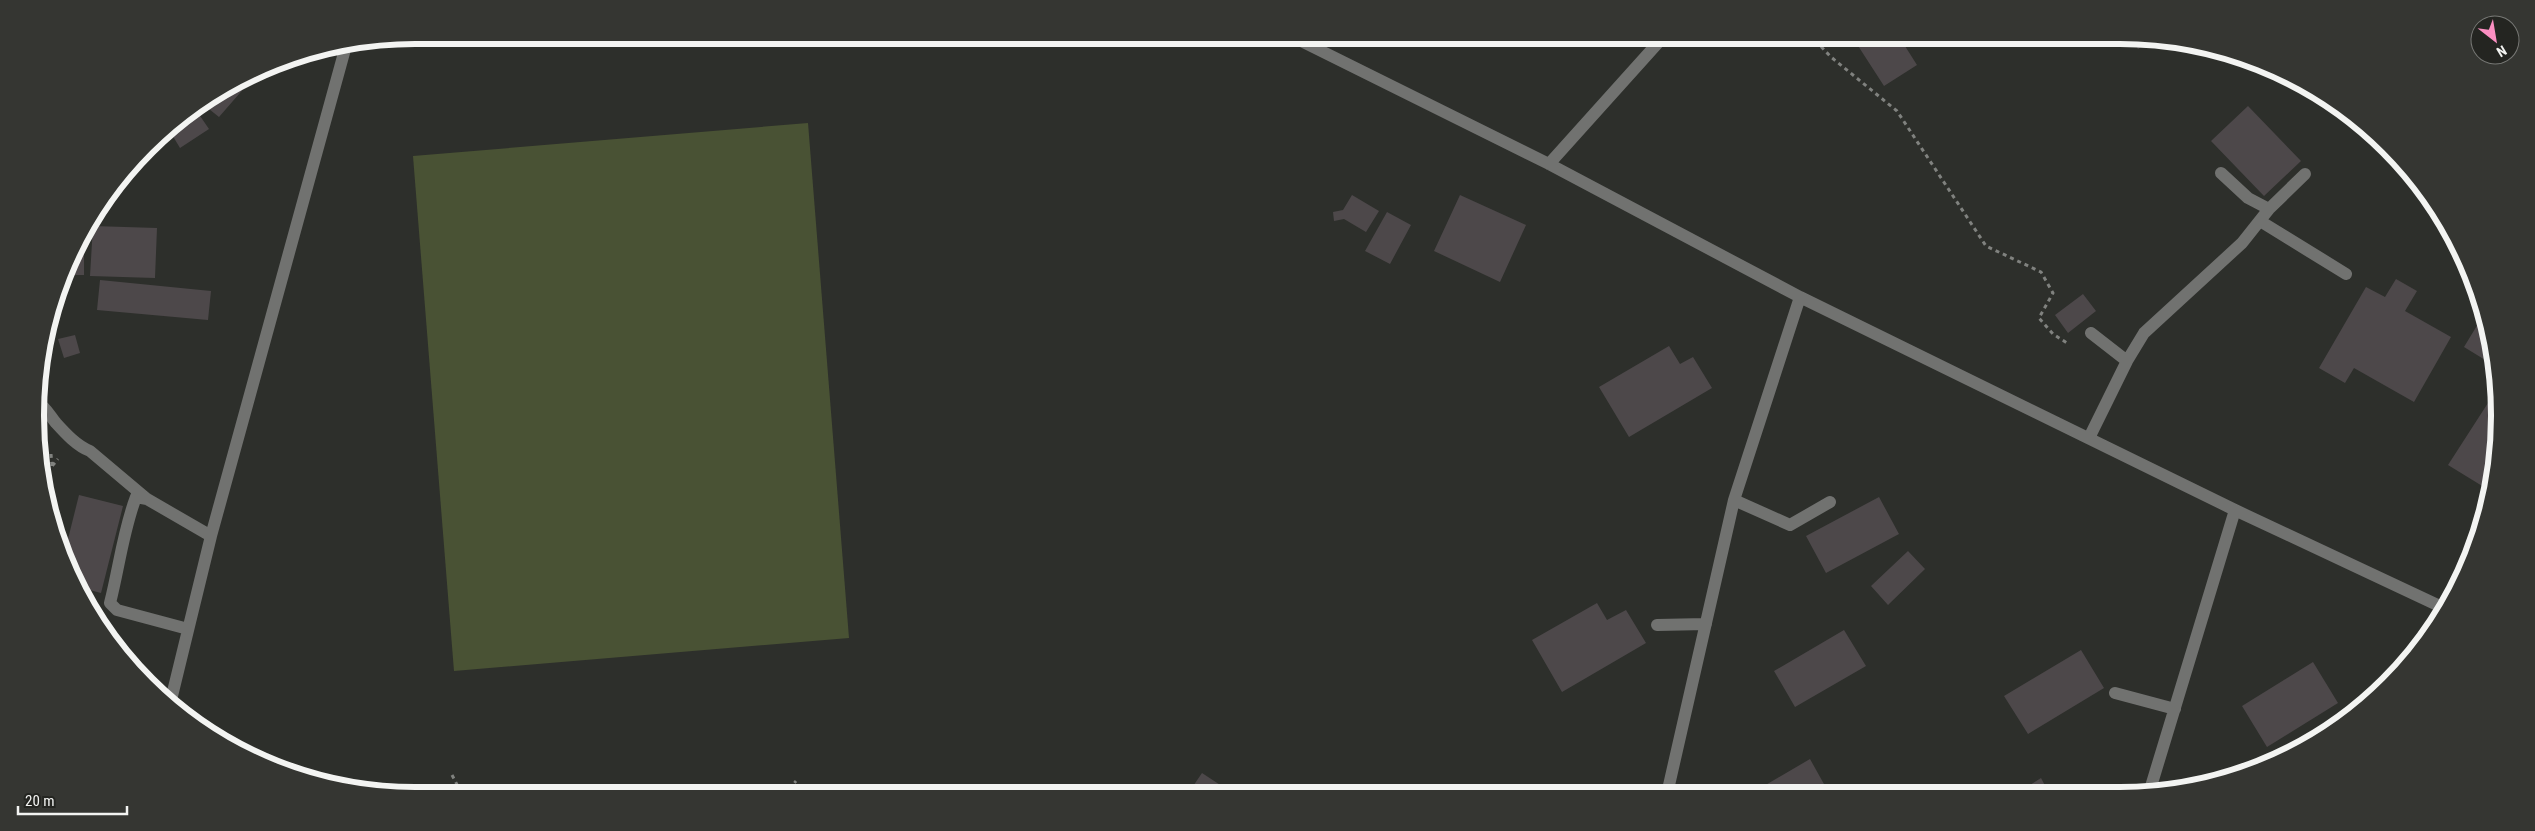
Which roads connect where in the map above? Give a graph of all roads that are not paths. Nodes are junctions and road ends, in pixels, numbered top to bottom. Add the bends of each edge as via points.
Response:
1 (1307, 44) edge
2 (1657, 44) edge
3 (344, 51) edge
4 (1549, 164) junction
5 (2221, 173) dead end
6 (2304, 174) dead end
7 (2268, 209) junction
8 (2260, 221) junction
9 (2346, 274) dead end
10 (1800, 297) junction
11 (2091, 333) road end
12 (2127, 361) junction
13 (44, 408) edge
14 (2089, 438) junction
15 (147, 499) junction
16 (1734, 500) junction
17 (1830, 502) dead end
18 (2235, 510) junction
19 (211, 536) junction
20 (2438, 605) edge
21 (1706, 624) junction
22 (1656, 625) dead end
23 (188, 629) junction
24 (2115, 693) dead end
25 (172, 696) edge
26 (2175, 708) junction
27 (2151, 785) edge
28 (1669, 787) edge

1 - 4 street
2 - 4 street
3 - 19 street
4 - 10 street
5 - 7 street via 2248,198
6 - 7 street
7 - 8 street
8 - 9 street
8 - 12 street via 2242,243 2144,333
10 - 14 street
10 - 16 street
11 - 12 street
12 - 14 street
13 - 15 street via 81,447
14 - 18 street
15 - 19 street
15 - 23 street via 136,496 129,514 110,603 117,610
16 - 17 street via 1790,526
16 - 21 street
18 - 20 street
18 - 26 street
19 - 23 street
21 - 22 street
21 - 28 street
23 - 25 street
24 - 26 street
26 - 27 street

